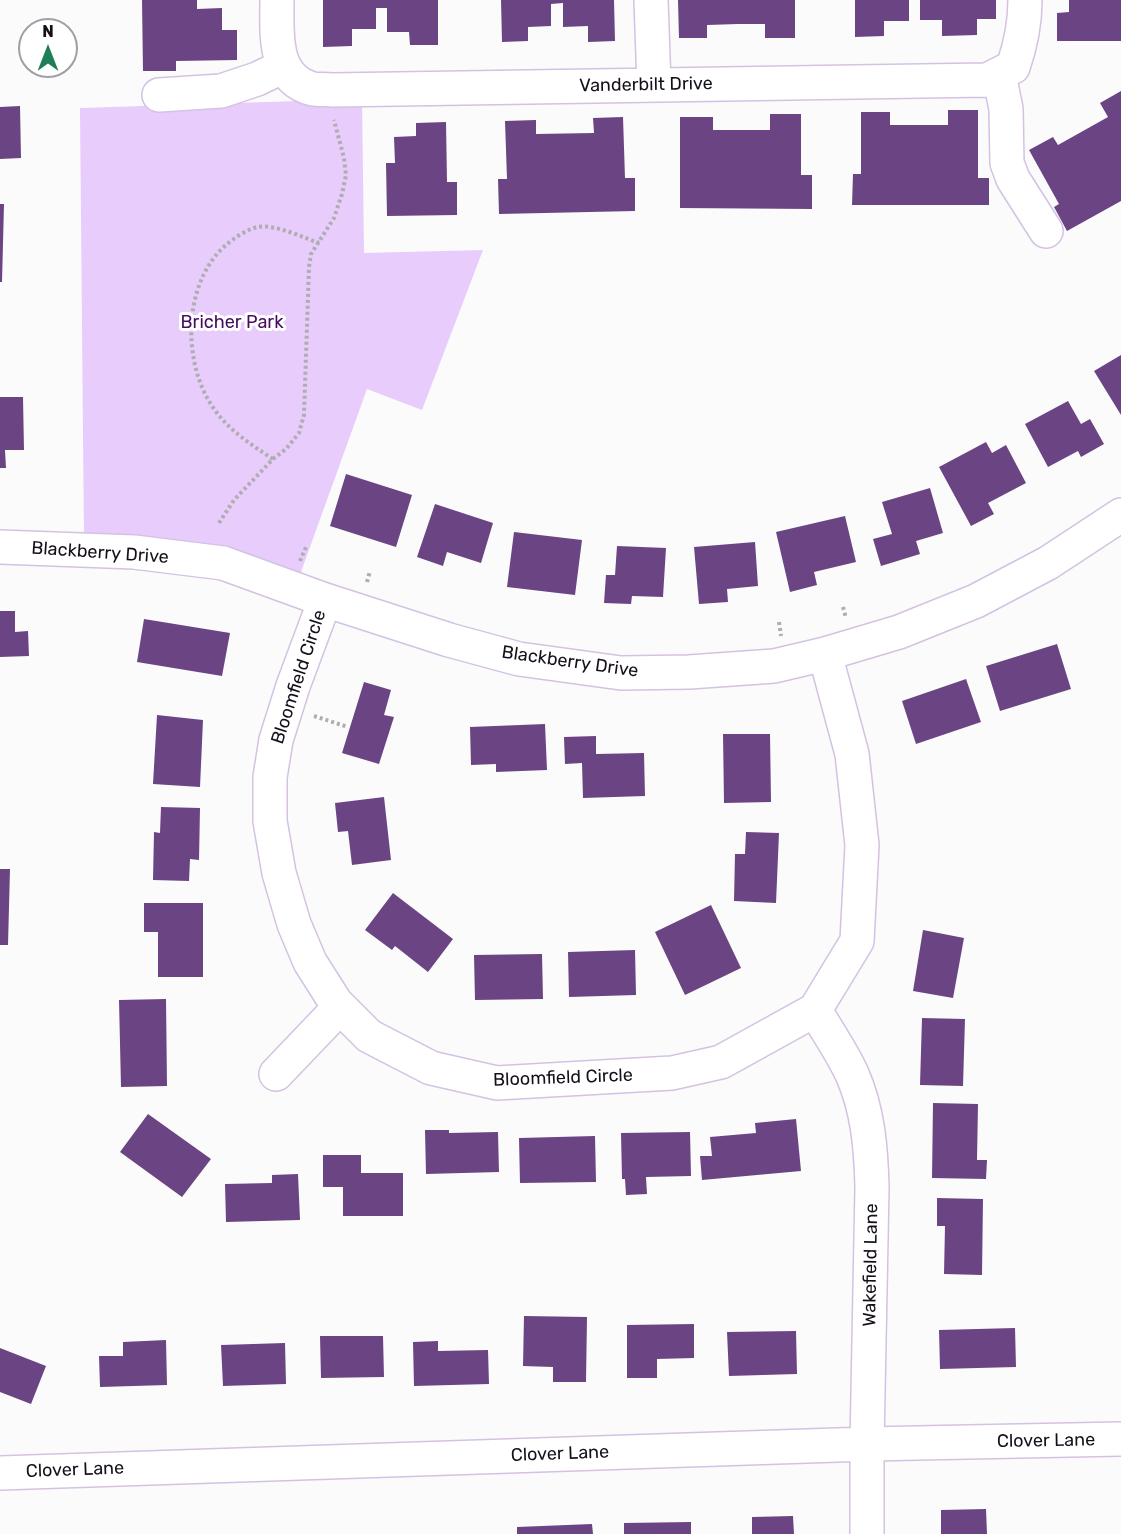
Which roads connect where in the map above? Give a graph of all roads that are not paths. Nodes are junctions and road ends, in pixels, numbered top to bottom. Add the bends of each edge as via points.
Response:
1 (277, 0) edge
2 (651, 0) edge
3 (1025, 0) edge
4 (284, 66) junction
5 (999, 74) junction
6 (654, 85) junction
7 (159, 95) dead end
8 (1046, 231) dead end
9 (1121, 515) edge
10 (0, 547) edge
11 (325, 600) junction
12 (825, 654) junction
13 (340, 1007) junction
14 (815, 1010) junction
15 (276, 1074) dead end
16 (1121, 1439) edge
17 (867, 1444) junction
18 (0, 1473) edge
19 (867, 1534) edge

1 - 4 street via 277,45
2 - 6 street
3 - 5 street via 1021,45 1013,67
4 - 6 street, Vanderbilt Drive via 297,82 314,89 332,90
4 - 7 street via 221,91
5 - 6 street, Vanderbilt Drive via 987,80
5 - 8 street via 1006,109 1007,163
9 - 12 street, Blackberry Drive via 1048,563 976,601 899,632
10 - 11 street, Blackberry Drive via 134,552 223,563
11 - 12 street, Blackberry Drive via 519,659 621,673 774,666
11 - 13 street, Bloomfield Circle via 276,740 270,777 270,821 279,873 294,924 310,962
12 - 14 street, Bloomfield Circle via 852,754 862,845 857,941
13 - 14 street, Bloomfield Circle via 369,1036 431,1068 497,1083 672,1073 721,1062
13 - 15 street
14 - 17 street, Wakefield Lane via 851,1073 865,1110 871,1148
16 - 17 street, Clover Lane
17 - 18 street, Clover Lane
17 - 19 street, Wakefield Lane

